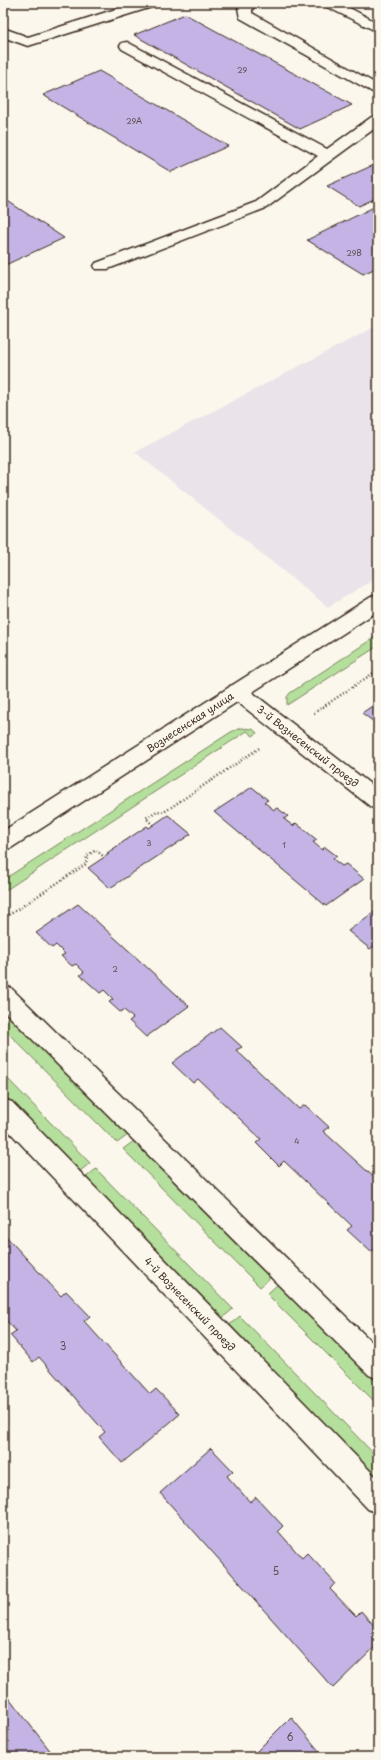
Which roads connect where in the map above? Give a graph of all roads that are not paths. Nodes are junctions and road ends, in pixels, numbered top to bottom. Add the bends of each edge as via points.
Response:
1 (150, 3) edge
2 (251, 3) edge
3 (330, 3) edge
4 (378, 28) edge
5 (3, 32) edge
6 (127, 46) dead end
7 (378, 91) edge
8 (378, 119) edge
9 (329, 156) junction
10 (102, 266) dead end
11 (378, 602) edge
12 (237, 692) junction
13 (378, 801) edge
14 (3, 842) edge
15 (3, 995) edge
16 (3, 1109) edge
17 (378, 1366) edge
18 (378, 1499) edge

1 - 5 street via 28,42
2 - 7 street via 245,8 245,15
3 - 4 street
6 - 9 street
8 - 9 street
9 - 10 street via 261,206
11 - 12 street, Вознесенская улица
12 - 13 street, 3-й Вознесенский проезд
12 - 14 street, Вознесенская улица
15 - 17 street
16 - 18 street, 4-й Вознесенский проезд

